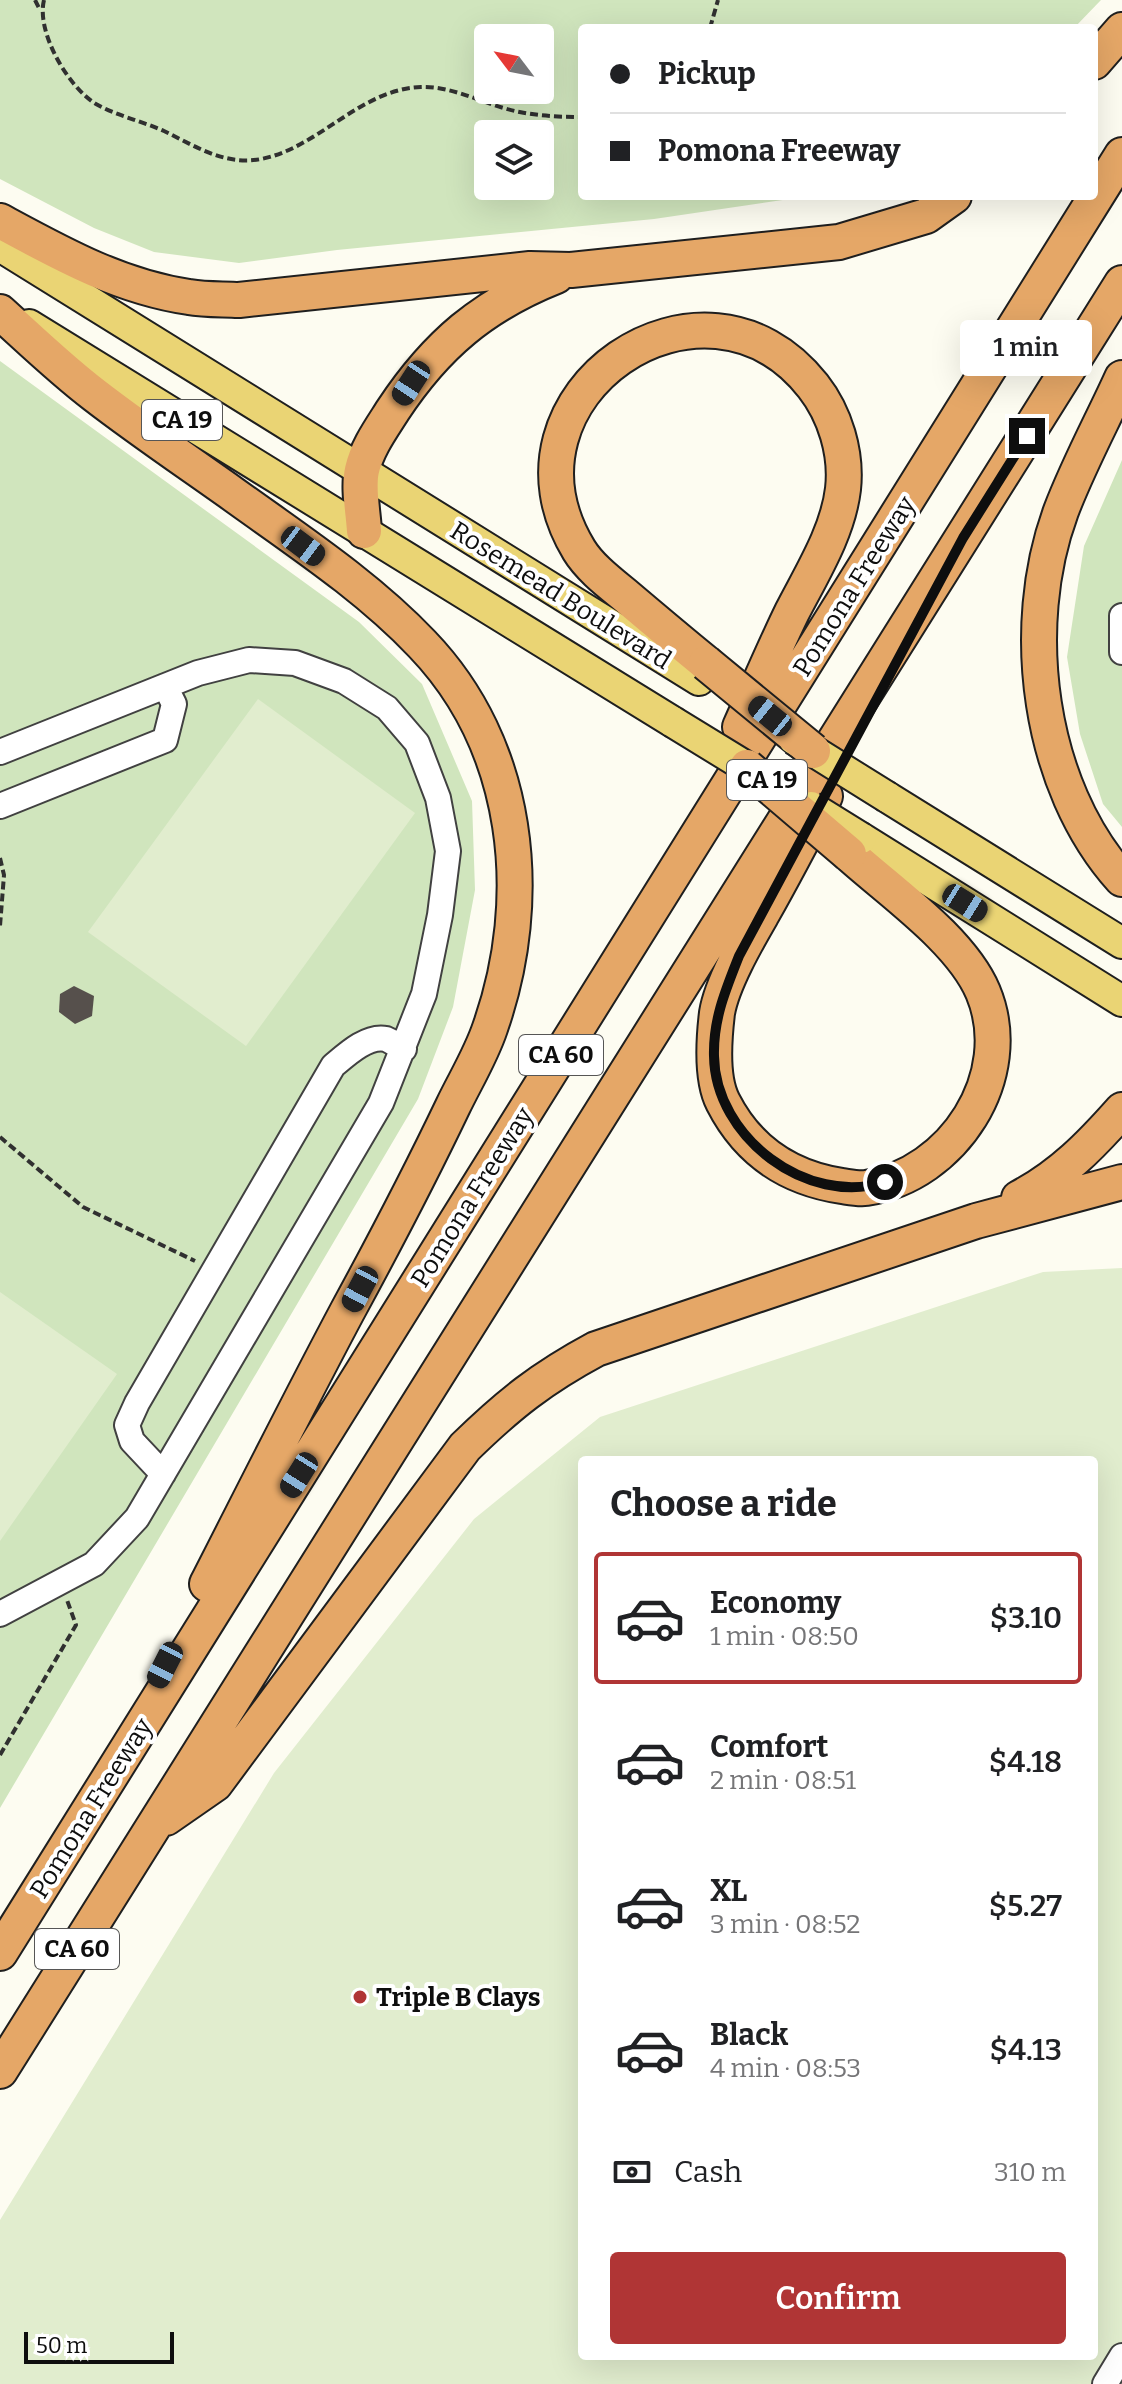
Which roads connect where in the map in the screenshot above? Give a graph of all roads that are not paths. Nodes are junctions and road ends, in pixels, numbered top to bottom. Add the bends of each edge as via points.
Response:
1 (1122, 30) edge
2 (1098, 57) edge
3 (1122, 155) edge
4 (1098, 193) edge
5 (948, 200) edge
6 (1094, 200) edge
7 (0, 221) edge
8 (0, 246) edge
9 (571, 270) junction
10 (1122, 283) edge
11 (0, 309) edge
12 (1122, 378) edge
13 (361, 472) junction
14 (364, 531) junction
15 (963, 538) junction
16 (1122, 616) edge
17 (1122, 652) edge
18 (702, 671) junction
19 (165, 686) junction
20 (813, 751) joint
21 (0, 752) edge
22 (747, 767) joint
23 (0, 806) edge
24 (855, 846) junction
25 (671, 878) junction
26 (1122, 879) edge
27 (1122, 943) edge
28 (1122, 1001) edge
29 (404, 1049) junction
30 (1122, 1110) edge
31 (1122, 1182) edge
32 (976, 1221) junction
33 (163, 1474) junction
34 (0, 1614) edge
35 (96, 1800) junction
36 (154, 1827) junction
37 (0, 1953) edge
38 (0, 2071) edge
39 (1122, 2356) edge
40 (1105, 2384) edge

1 - 2 highway
3 - 4 highway, Pomona Freeway / CA 60
5 - 9 highway via 926,216 839,242
6 - 25 highway, Pomona Freeway / CA 60
7 - 9 highway via 106,276 192,298 239,300 530,269
8 - 13 main road, Rosemead Boulevard / CA 19
9 - 13 highway via 491,308 453,336 411,383
10 - 15 highway, CA 60
11 - 14 main road, Rosemead Boulevard / CA 19
11 - 35 highway via 93,394 345,577 424,646 482,732 501,781 516,875 506,969 490,1029 412,1194
12 - 26 highway via 1060,513 1041,590 1038,671 1053,753 1083,827
13 - 14 highway
13 - 18 main road, Rosemead Boulevard / CA 19
14 - 22 main road, Rosemead Boulevard / CA 19, bridge
15 - 24 highway via 739,956 718,1009 714,1057 722,1101 746,1137 778,1166 816,1182 864,1189 906,1175 950,1144 973,1115 984,1087 993,1032 983,992 954,947
15 - 36 highway, CA 60
16 - 17 lane
18 - 20 highway, bridge
18 - 25 highway via 581,554 563,521 556,484 560,442 573,407 594,378 623,353 682,332 746,338 776,352 806,377 825,401 835,427 843,489 822,553
19 - 21 lane
19 - 23 lane via 174,704 165,740
19 - 29 lane via 249,660 295,663 344,681 387,708 417,743 438,798 448,851 424,994
20 - 27 main road, CA 19, bridge
22 - 24 highway, bridge
24 - 28 main road
25 - 35 highway, Pomona Freeway / CA 60
29 - 33 lane via 381,1103
29 - 33 lane via 386,1039 373,1040 333,1066 137,1403 127,1425 132,1441
30 - 32 highway via 1046,1184
31 - 32 highway
32 - 36 highway via 596,1349 507,1406 465,1447 215,1784
33 - 34 lane via 137,1518 94,1564
35 - 37 highway, Pomona Freeway / CA 60
36 - 38 highway, CA 60
39 - 40 lane

